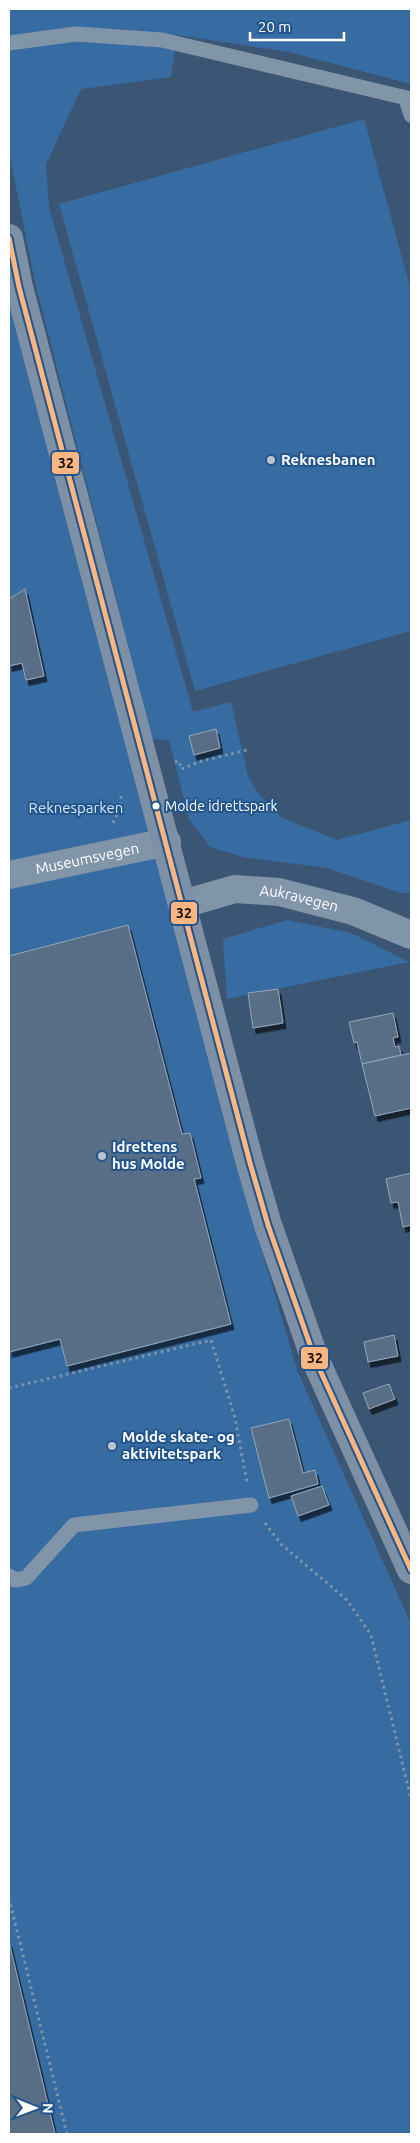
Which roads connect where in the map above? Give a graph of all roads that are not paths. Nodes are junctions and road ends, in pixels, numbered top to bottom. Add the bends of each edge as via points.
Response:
1 (9, 43) edge
2 (408, 99) edge
3 (411, 116) edge
4 (9, 238) edge
5 (167, 842) junction
6 (9, 875) edge
7 (183, 904) junction
8 (411, 935) edge
9 (251, 1505) road end
10 (411, 1570) edge
11 (9, 1576) edge

1 - 2 lane via 76,34 162,40
2 - 3 lane
4 - 5 main road via 19,287
5 - 6 street, Museumsvegen
5 - 7 main road
7 - 8 street, Aukravegen via 234,889 279,892 353,911
7 - 10 main road via 268,1225 315,1359
9 - 11 lane via 74,1525 26,1578 15,1580

